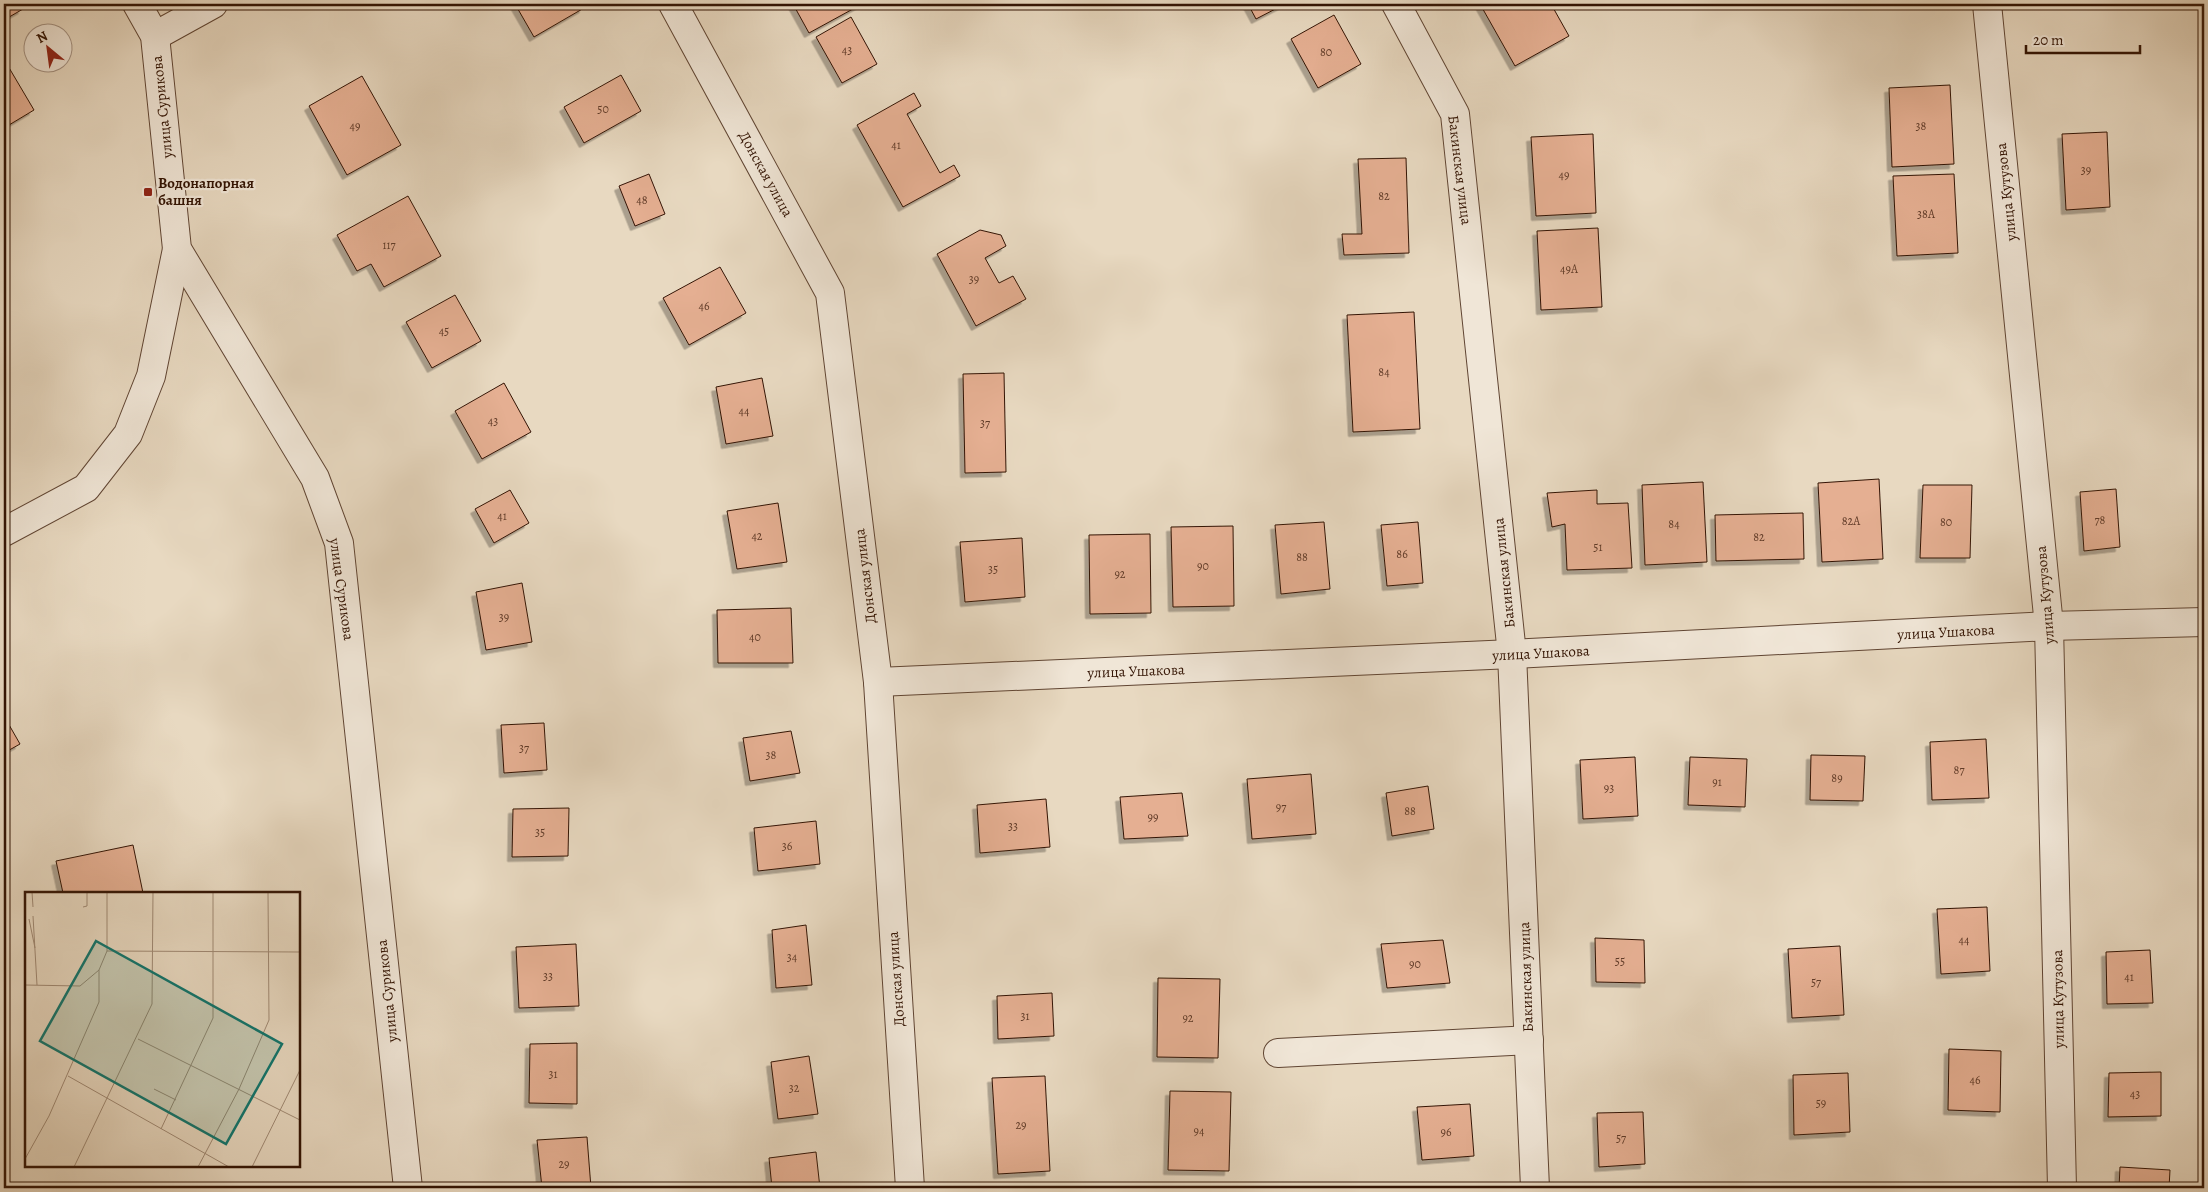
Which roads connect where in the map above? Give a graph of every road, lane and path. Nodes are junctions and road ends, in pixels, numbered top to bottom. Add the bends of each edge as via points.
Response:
1 (138, 4) edge
2 (214, 4) edge
3 (673, 4) edge
4 (1396, 4) edge
5 (1987, 4) edge
6 (155, 36) junction
7 (176, 249) junction
8 (4, 532) edge
9 (2204, 622) edge
10 (2049, 626) junction
11 (1512, 654) junction
12 (878, 682) junction
13 (1529, 1040) junction
14 (1278, 1053) dead end
15 (408, 1188) edge
16 (910, 1188) edge
17 (1535, 1188) edge
18 (2062, 1188) edge

1 - 6 street, улица Сурикова
2 - 6 street
3 - 12 street, Донская улица via 830,292
4 - 11 street, Бакинская улица via 1455,114
5 - 10 street, улица Кутузова
6 - 7 street, улица Сурикова
7 - 8 street via 151,376 128,434 86,488
7 - 15 street, улица Сурикова via 315,478 339,543
9 - 10 street, улица Ушакова
10 - 11 street, улица Ушакова
10 - 18 street, улица Кутузова
11 - 12 street, улица Ушакова
11 - 13 street, Бакинская улица
12 - 16 street, Донская улица
13 - 14 street
13 - 17 street, Бакинская улица

